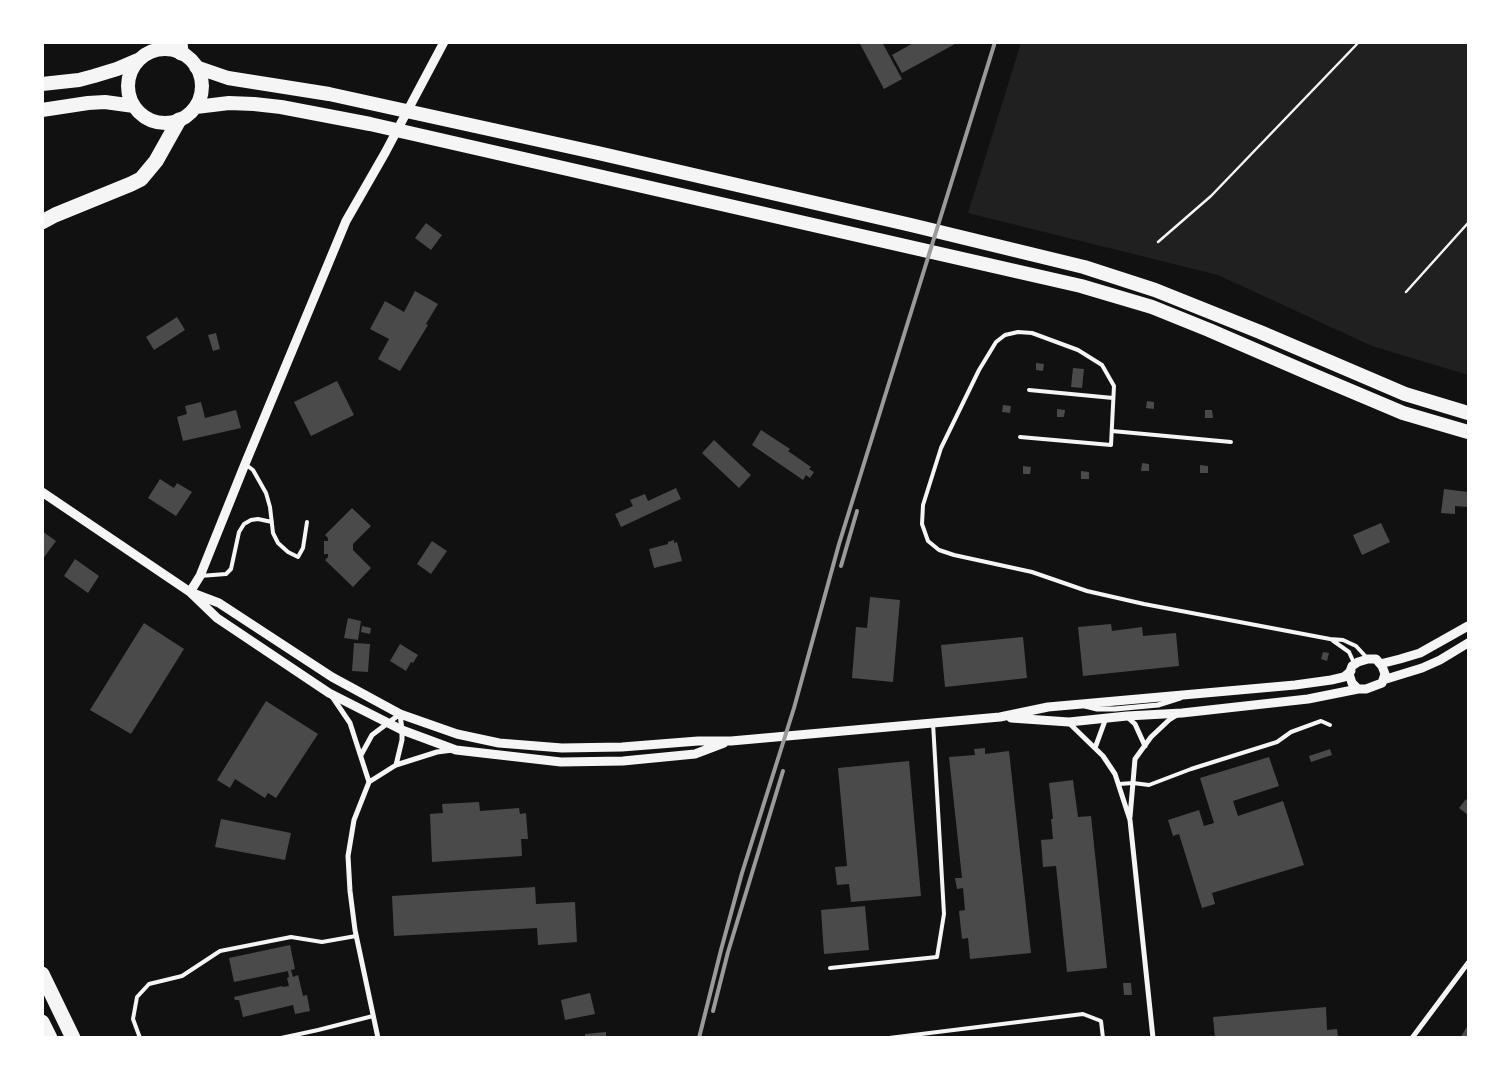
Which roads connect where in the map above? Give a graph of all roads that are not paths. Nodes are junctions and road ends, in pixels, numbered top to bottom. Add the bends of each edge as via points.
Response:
1 (444, 42) edge
2 (181, 48) edge
3 (142, 58) junction
4 (196, 67) junction
5 (42, 84) edge
6 (134, 106) junction
7 (196, 107) junction
8 (42, 110) edge
9 (179, 120) junction
10 (42, 222) edge
11 (1029, 390) dead end
12 (1113, 398) junction
13 (1468, 413) edge
14 (1112, 431) junction
15 (1468, 432) edge
16 (1020, 437) dead end
17 (1231, 442) dead end
18 (245, 464) junction
19 (42, 492) edge
20 (272, 522) junction
21 (306, 522) dead end
22 (200, 576) junction
23 (190, 592) junction
24 (1468, 626) edge
25 (1330, 639) junction
26 (1468, 643) edge
27 (1368, 659) junction
28 (1380, 664) junction
29 (1352, 667) junction
30 (1383, 680) junction
31 (1358, 689) junction
32 (329, 693) junction
33 (1192, 695) junction
34 (1080, 704) junction
35 (1115, 709) junction
36 (1182, 713) junction
37 (400, 714) junction
38 (1127, 716) junction
39 (1000, 717) junction
40 (1105, 718) junction
41 (1068, 722) junction
42 (933, 723) junction
43 (388, 724) junction
44 (1330, 725) dead end
45 (402, 730) junction
46 (731, 740) junction
47 (1145, 746) junction
48 (1095, 748) junction
49 (456, 750) junction
50 (361, 755) junction
51 (396, 765) junction
52 (369, 782) junction
53 (1133, 783) junction
54 (1119, 784) junction
55 (1130, 820) junction
56 (356, 936) junction
57 (1468, 963) edge
58 (830, 968) dead end
59 (42, 974) edge
60 (373, 1016) junction
61 (42, 1022) edge
62 (50, 1038) edge
63 (73, 1038) edge
64 (140, 1038) edge
65 (281, 1038) edge
66 (378, 1038) edge
67 (889, 1038) edge
68 (1103, 1038) edge
69 (1154, 1038) edge
70 (1412, 1038) edge

1 - 18 street via 346,221
2 - 3 highway
2 - 4 highway
3 - 5 highway via 79,80
3 - 6 highway via 128,81
4 - 7 highway via 202,87
4 - 13 highway via 228,78 381,104 1084,267 1155,290 1405,394
6 - 8 highway via 105,102
6 - 9 highway via 151,120 165,123
7 - 9 highway
7 - 15 highway via 254,104 370,124 1081,286 1152,307 1403,413
9 - 10 highway via 142,179
11 - 12 lane
12 - 14 lane
12 - 25 lane via 1114,386 1102,365 1078,350 1032,333 1005,334 996,342 979,370 941,448 923,505 922,524 928,541 939,550 954,555 1032,572 1087,591
14 - 16 lane via 1111,445
14 - 17 lane
18 - 20 lane via 253,470 266,493
18 - 22 street
19 - 23 street
20 - 21 lane via 278,544 298,558 303,548
20 - 22 lane via 258,519 244,524 239,532 231,569 226,574
22 - 23 street
23 - 32 street via 217,618
23 - 37 street via 219,603 332,677
24 - 28 street via 1420,653
25 - 27 lane via 1356,646
25 - 29 lane via 1349,652
26 - 30 street via 1422,668
27 - 28 street via 1376,659
27 - 29 street
28 - 30 street
29 - 31 street via 1352,683
29 - 33 street via 1344,677 1331,680
30 - 31 street via 1377,685
31 - 36 street via 1308,699
32 - 43 street
32 - 50 street via 350,723
33 - 34 street
33 - 35 street via 1158,705
34 - 35 street via 1097,709
34 - 39 street
35 - 38 street
35 - 40 street
36 - 38 street
36 - 47 street via 1169,720
37 - 43 street
37 - 45 street
37 - 46 street via 457,734 499,743 562,748
38 - 40 street
38 - 47 street via 1135,724
39 - 41 street
39 - 42 street
40 - 41 street
40 - 48 street
41 - 48 street
42 - 46 street
42 - 58 lane via 944,914 937,957
43 - 45 street
43 - 50 street via 372,735
44 - 53 lane via 1321,721 1291,732 1277,742 1149,785
45 - 49 street
45 - 51 street
46 - 49 street via 695,754 623,762 561,762
47 - 53 street via 1136,759
48 - 54 street
49 - 51 street via 436,752
50 - 52 street
51 - 52 street
52 - 56 street via 354,820 348,856
53 - 54 lane
53 - 55 street
54 - 55 street
55 - 69 street
56 - 60 street
56 - 64 lane via 322,942 291,937 220,951 182,976 149,984 137,997 132,1019
57 - 70 street
59 - 63 highway
60 - 65 lane
60 - 66 street
61 - 62 highway
67 - 68 lane via 1083,1014 1101,1021

